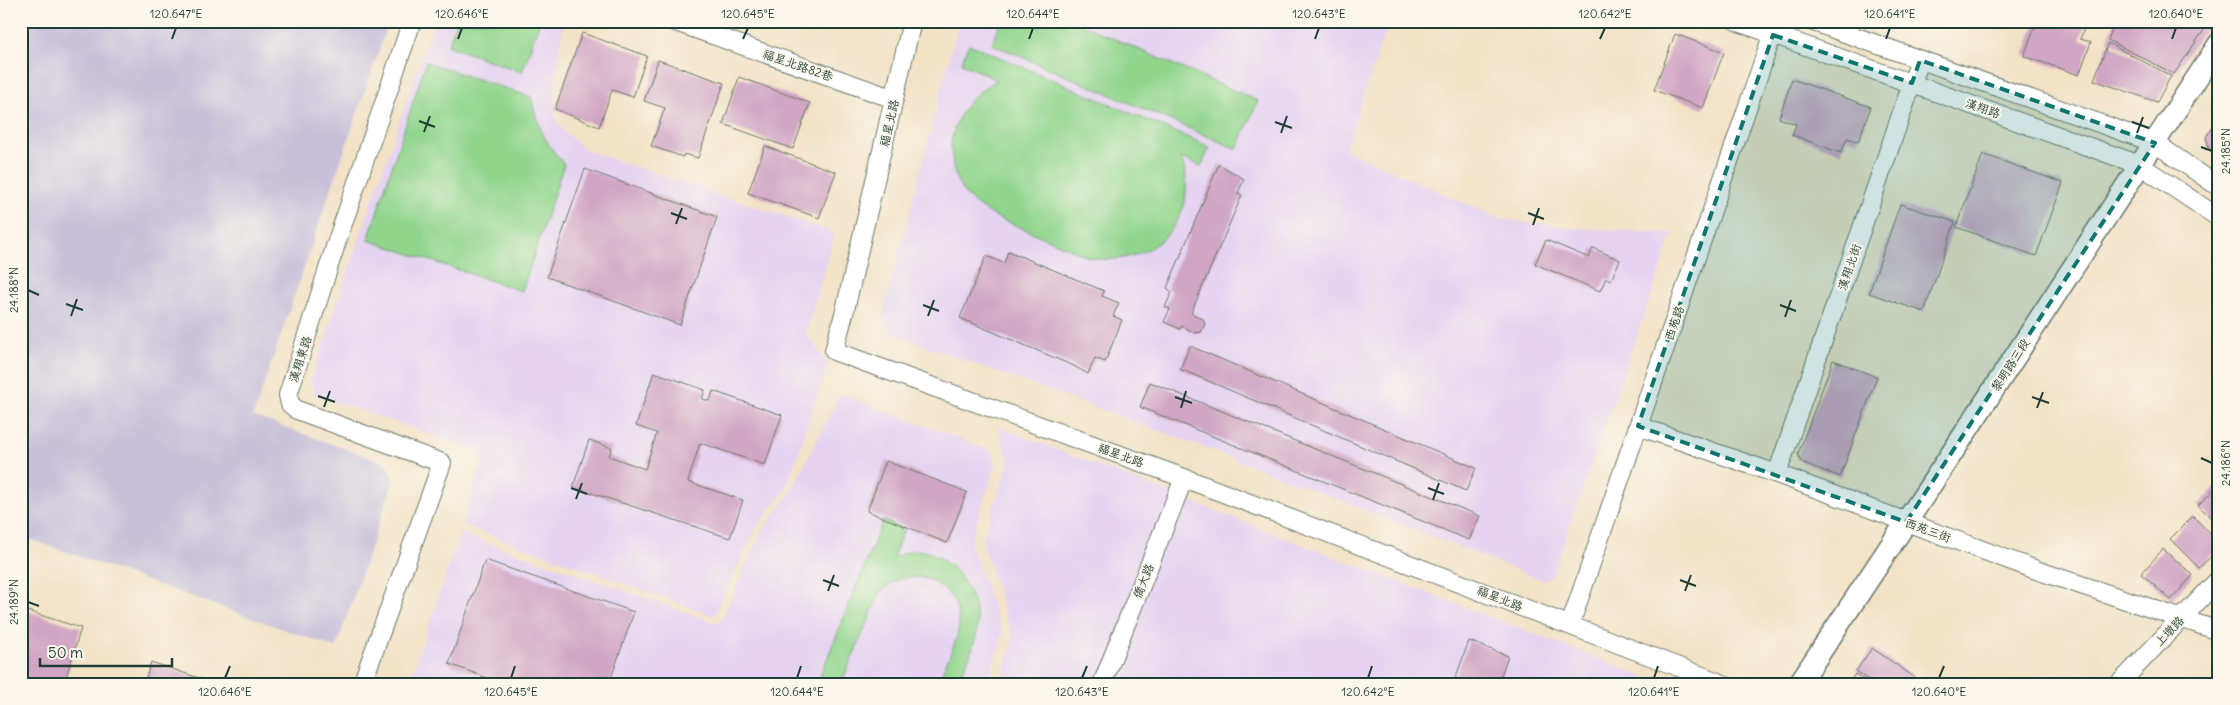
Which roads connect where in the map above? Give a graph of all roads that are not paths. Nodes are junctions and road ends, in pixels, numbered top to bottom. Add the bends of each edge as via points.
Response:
1 (412, 21) edge
2 (673, 21) edge
3 (912, 21) edge
4 (1736, 21) edge
5 (1811, 21) edge
6 (1775, 28) edge
7 (2219, 44) edge
8 (1920, 60) junction
9 (1912, 83) junction
10 (894, 99) junction
11 (2155, 144) junction
12 (2140, 165) junction
13 (2219, 186) edge
14 (2219, 218) edge
15 (1638, 426) junction
16 (1777, 474) junction
17 (1184, 478) junction
18 (1906, 522) junction
19 (2219, 579) edge
20 (2181, 618) junction
21 (1570, 625) junction
22 (2219, 631) edge
23 (362, 684) edge
24 (1102, 684) edge
25 (1723, 684) edge
26 (1799, 684) edge
27 (2119, 684) edge

1 - 23 street, 漢翔東路 via 288,395 290,404 297,410 442,462
2 - 10 street, 福星北路82巷
3 - 10 street, 福星北路
4 - 6 street, 漢翔路
5 - 8 street, 漢翔路
6 - 9 street, 漢翔路
6 - 15 street, 西苑路
7 - 11 main road, 黎明路三段
8 - 9 street, 漢翔北街
8 - 11 street, 漢翔路
9 - 12 street, 漢翔路
9 - 16 street, 漢翔北街
10 - 17 street, 福星北路 via 834,351
11 - 12 main road, 黎明路三段
11 - 13 street, 漢翔路
12 - 14 street, 漢翔路
12 - 18 main road, 黎明路三段
15 - 16 street, 西苑三街
15 - 21 street, 西苑路
16 - 18 street, 西苑三街
17 - 21 street, 福星北路
17 - 24 street, 僑大路
18 - 20 street, 西苑三街
18 - 26 main road, 黎明路三段
19 - 20 street, 上墩路
20 - 22 street, 西苑三街
20 - 27 street, 上墩路
21 - 25 street, 福星北路

